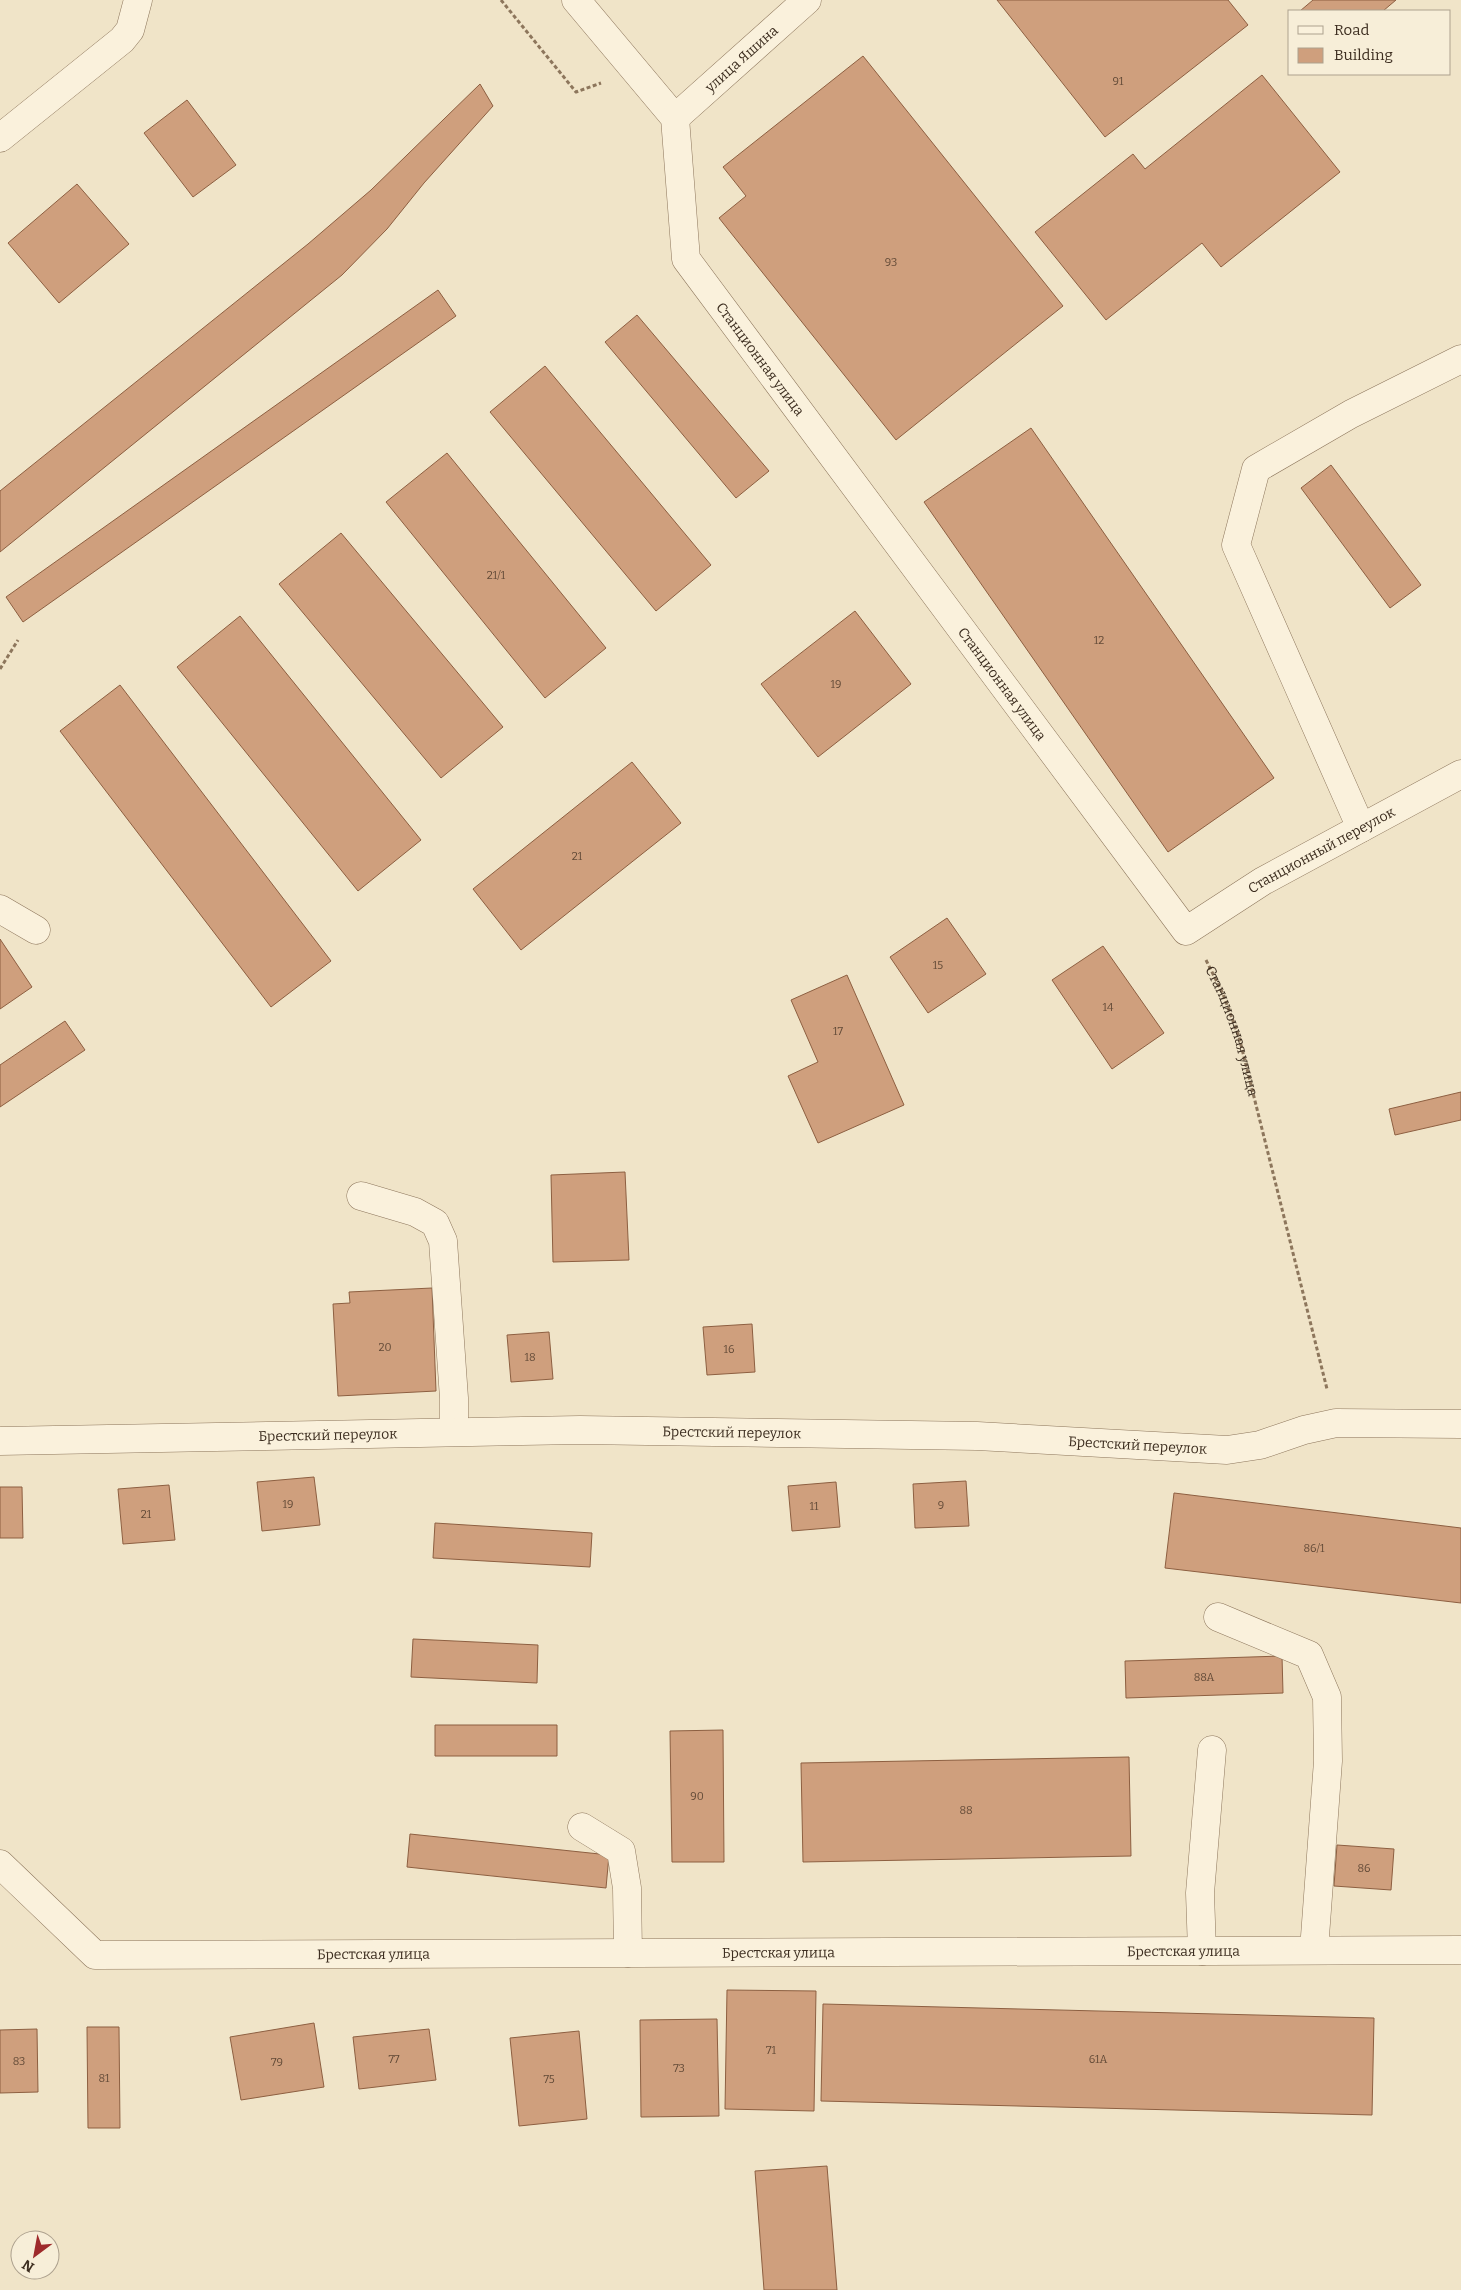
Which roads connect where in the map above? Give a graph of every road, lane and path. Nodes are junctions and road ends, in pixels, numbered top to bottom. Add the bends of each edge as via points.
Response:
1 (138, 0) edge
2 (501, 0) edge
3 (576, 0) edge
4 (807, 0) edge
5 (576, 92) dead end
6 (675, 118) junction
7 (0, 138) edge
8 (1461, 359) edge
9 (18, 640) dead end
10 (0, 669) edge
11 (1461, 774) edge
12 (1361, 828) junction
13 (0, 909) edge
14 (36, 930) dead end
15 (1186, 931) junction
16 (360, 1196) dead end
17 (1336, 1423) junction
18 (1461, 1424) edge
19 (454, 1431) junction
20 (0, 1441) edge
21 (1218, 1617) dead end
22 (1212, 1750) dead end
23 (582, 1827) dead end
24 (0, 1864) edge
25 (1314, 1950) junction
26 (1461, 1950) edge
27 (1202, 1951) junction
28 (628, 1953) junction

1 - 7 street via 130,30 122,40
2 - 5 path
3 - 6 street
4 - 6 street, улица Яшина
6 - 15 street, Станционная улица via 686,259
8 - 12 street via 1351,414 1256,469 1236,545
9 - 10 path
11 - 12 street, Станционный переулок
12 - 15 street, Станционный переулок via 1263,881
13 - 14 street
15 - 17 path, Станционная улица via 1223,994 1239,1037
16 - 19 street via 415,1212 435,1223 443,1241
17 - 18 street, Брестский переулок
17 - 19 street, Брестский переулок via 1260,1445 1227,1450 977,1436
19 - 20 street, Брестский переулок
21 - 25 street via 1309,1654 1327,1697 1328,1761
22 - 27 street via 1200,1894
23 - 28 street via 621,1851 627,1888
24 - 28 street, Брестская улица via 95,1955
25 - 26 street, Брестская улица
25 - 27 street, Брестская улица
27 - 28 street, Брестская улица

